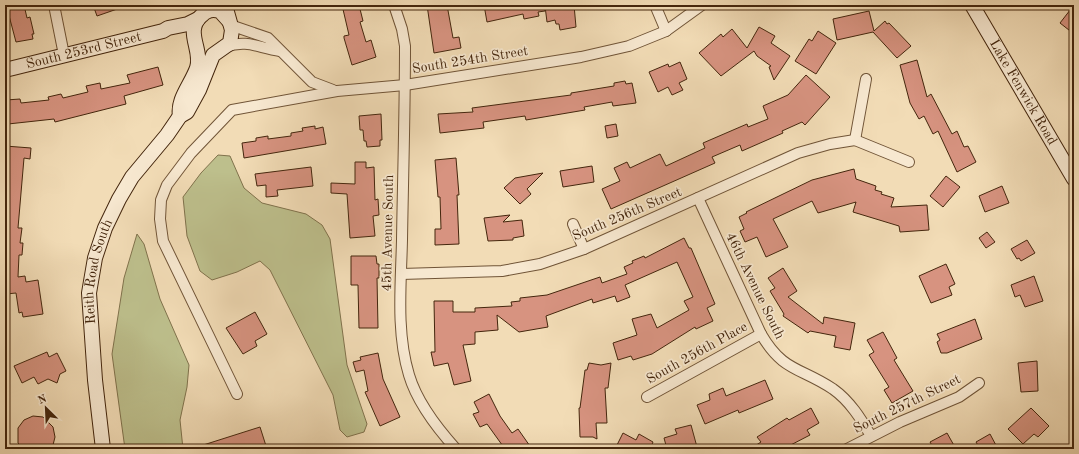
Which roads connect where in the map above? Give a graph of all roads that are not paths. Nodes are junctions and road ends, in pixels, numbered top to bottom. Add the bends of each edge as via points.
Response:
1 (54, 5) edge
2 (225, 5) edge
3 (394, 5) edge
4 (655, 5) edge
5 (702, 5) edge
6 (972, 5) edge
7 (205, 12) edge
8 (229, 21) junction
9 (163, 31) junction
10 (666, 31) junction
11 (195, 44) junction
12 (221, 50) junction
13 (280, 51) junction
14 (64, 55) junction
15 (5, 70) edge
16 (866, 79) dead end
17 (405, 85) junction
18 (337, 91) junction
19 (180, 116) junction
20 (855, 140) junction
21 (909, 162) dead end
22 (1074, 179) edge
23 (698, 198) junction
24 (573, 224) dead end
25 (584, 249) junction
26 (401, 274) junction
27 (761, 334) junction
28 (978, 383) dead end
29 (237, 394) dead end
30 (647, 397) dead end
31 (871, 436) junction
32 (103, 449) edge
33 (456, 449) edge
34 (847, 449) edge

1 - 14 street
2 - 8 main road, Reith Road South
3 - 17 street, 45th Avenue South via 405,46
4 - 10 street
5 - 10 street, South 254th Street
6 - 22 main road, Lake Fenwick Road
7 - 8 main road via 220,11
7 - 9 main road, South 253rd Street via 188,24
7 - 11 main road, Reith Road South via 193,26
8 - 12 main road, Reith Road South via 232,37 230,43
8 - 13 street via 233,26 268,38
9 - 11 main road, South 253rd Street via 188,38
9 - 14 main road, South 253rd Street
10 - 17 street, South 254th Street via 629,46 581,57
11 - 12 main road via 203,52
11 - 19 main road, Reith Road South via 198,55 197,67 178,106
12 - 13 street via 247,43
12 - 19 main road, Reith Road South via 209,62 192,104 187,112
13 - 18 street via 312,82
14 - 15 main road, South 253rd Street
16 - 20 street
17 - 18 street, South 254th Street
17 - 26 street, 45th Avenue South
18 - 29 street, South 254th Street via 232,110 191,153 167,185 162,200 162,241
19 - 32 main road, Reith Road South via 132,177 104,228 95,258 89,293
20 - 21 street
20 - 23 street, South 256th Street via 798,153
23 - 25 street, South 256th Street
23 - 27 street, 46th Avenue South
24 - 25 street
25 - 26 street, South 256th Street via 540,264 502,271
26 - 33 street, 45th Avenue South via 403,350 410,377 426,410
27 - 30 street, South 256th Place
27 - 31 street, 46th Avenue South via 770,350 785,364 833,389 856,412
28 - 31 street, South 257th Street via 959,397
31 - 34 street, South 257th Street

